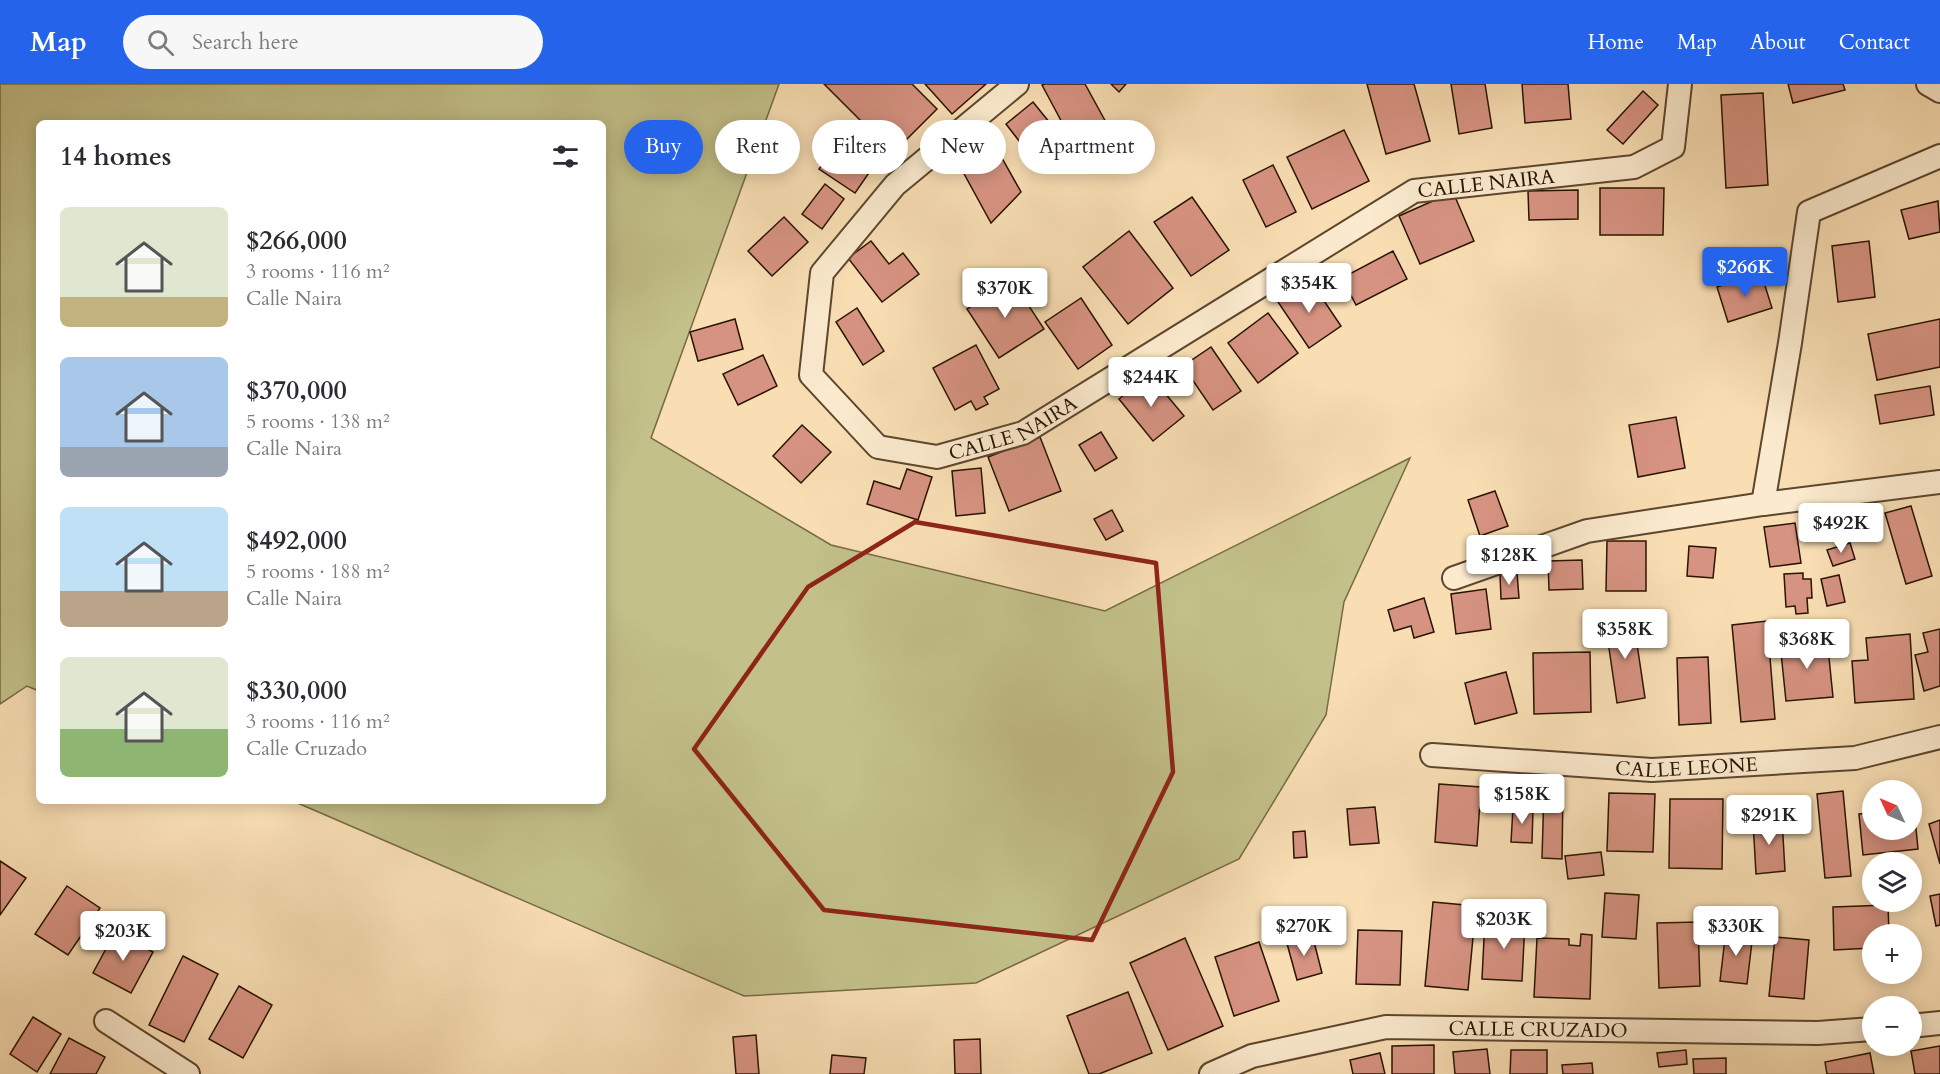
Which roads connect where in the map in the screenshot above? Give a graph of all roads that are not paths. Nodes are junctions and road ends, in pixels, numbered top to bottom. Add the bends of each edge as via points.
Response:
1 (1017, 84) edge
2 (1680, 84) edge
3 (1928, 84) edge
4 (1940, 92) edge
5 (1940, 156) edge
6 (1940, 482) edge
7 (1763, 504) junction
8 (1454, 579) dead end
9 (1940, 737) edge
10 (1432, 755) dead end
11 (106, 1021) dead end
12 (1940, 1023) edge
13 (1922, 1025) edge
14 (1862, 1030) edge
15 (1252, 1065) edge
16 (188, 1074) edge
17 (1211, 1074) edge

1 - 2 street, CALLE NAIRA via 895,185 822,273 811,375 878,447 937,457 1023,433 1414,191 1634,167 1673,147
3 - 4 street
5 - 7 street via 1809,212
6 - 7 street
7 - 8 street via 1587,531
9 - 10 street, CALLE LEONE via 1855,758 1652,770
11 - 16 street
12 - 13 street
14 - 15 street, CALLE CRUZADO via 1818,1033 1386,1027
15 - 17 street, CALLE CRUZADO

